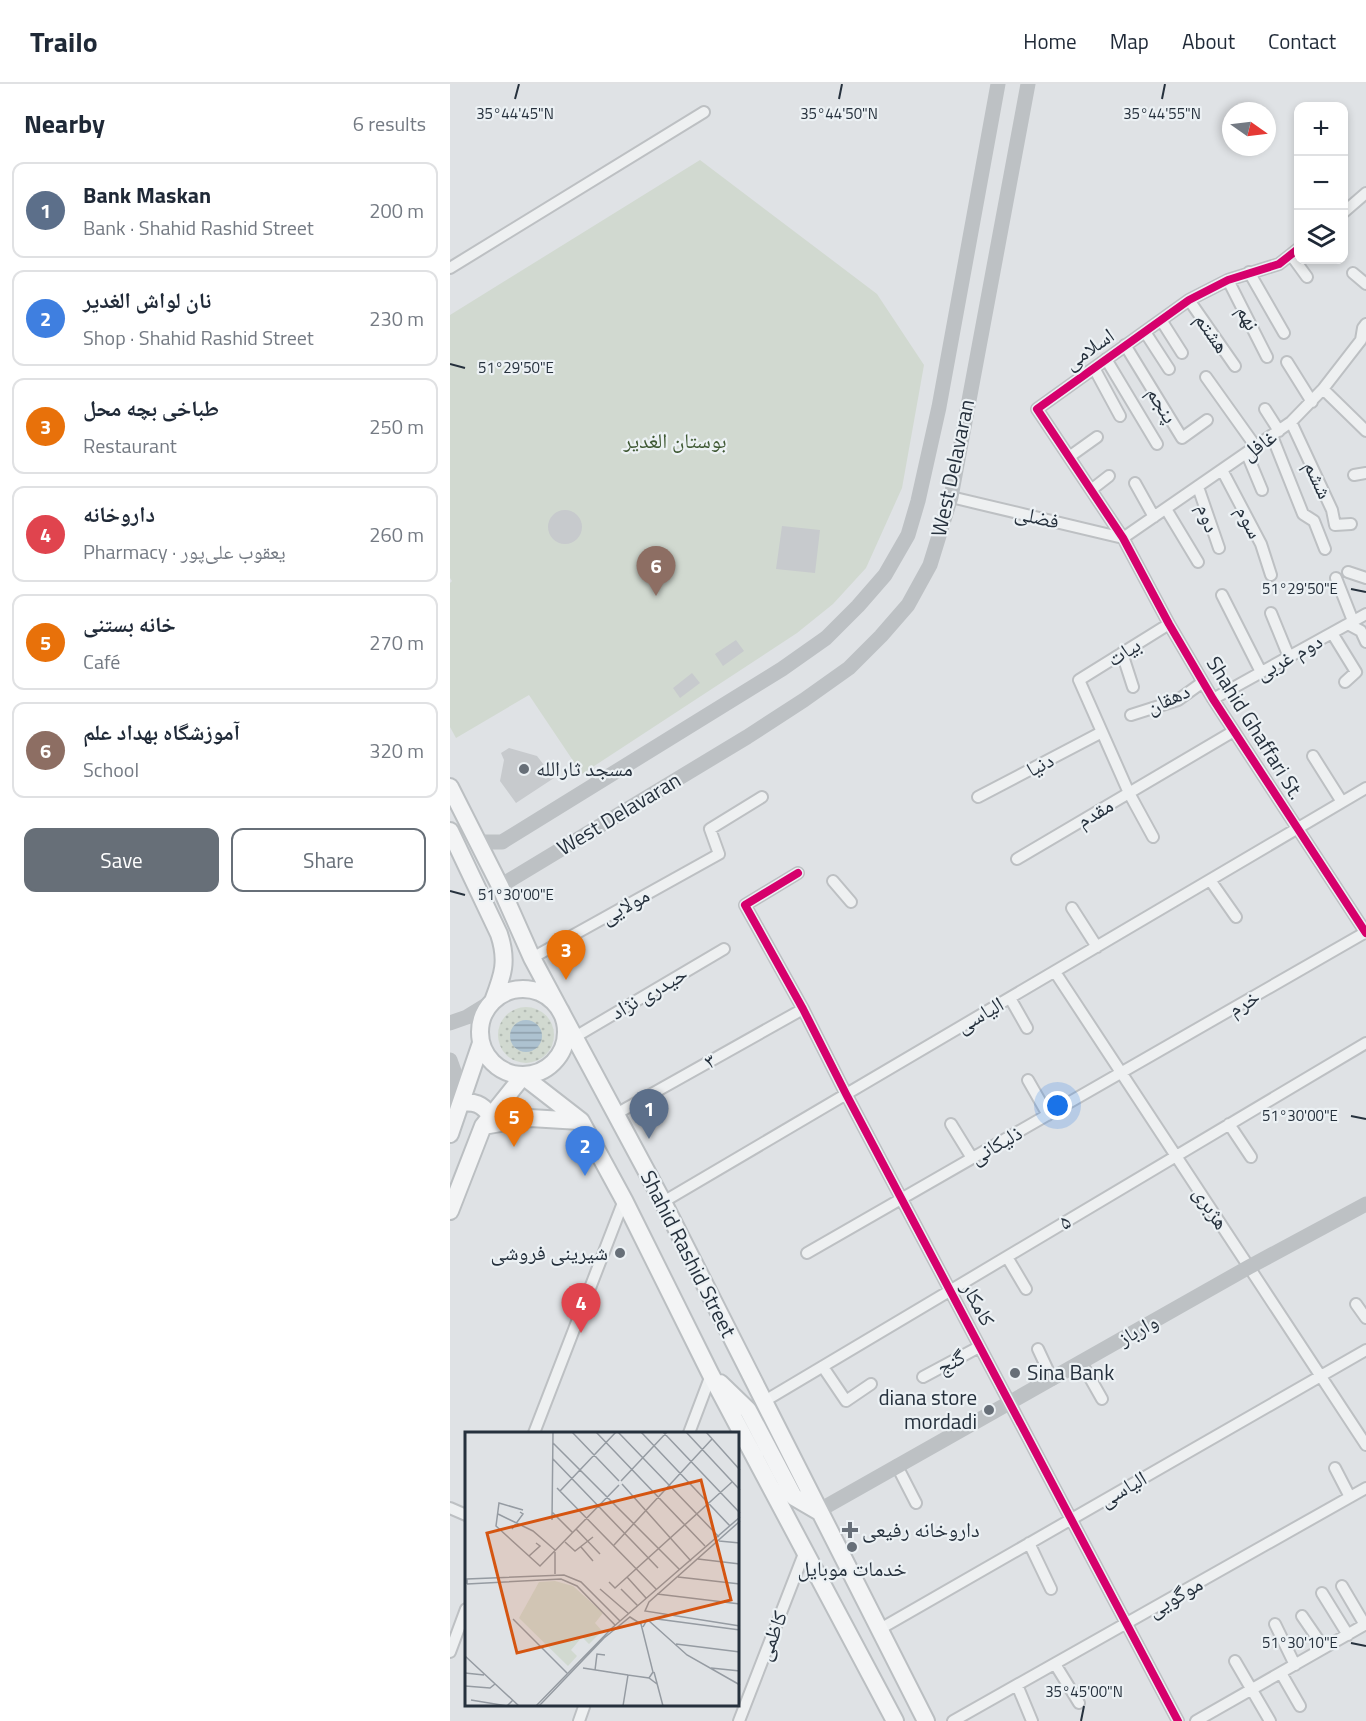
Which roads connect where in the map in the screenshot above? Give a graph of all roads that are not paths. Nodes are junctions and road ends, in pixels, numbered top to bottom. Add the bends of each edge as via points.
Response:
1 (998, 84) edge
2 (1028, 84) edge
3 (704, 112) dead end
4 (1365, 195) edge
5 (1346, 210) edge
6 (1294, 253) edge
7 (1301, 264) edge
8 (450, 268) edge
9 (1249, 272) junction
10 (1353, 273) dead end
11 (1307, 277) dead end
12 (1228, 280) junction
13 (1366, 285) edge
14 (1189, 300) junction
15 (1161, 320) junction
16 (1366, 324) edge
17 (1144, 332) junction
18 (1284, 333) dead end
19 (1364, 340) edge
20 (1125, 345) junction
21 (1182, 353) dead end
22 (1267, 357) dead end
23 (1106, 359) junction
24 (1287, 362) dead end
25 (1235, 366) dead end
26 (1094, 368) junction
27 (1168, 369) dead end
28 (1206, 377) dead end
29 (1323, 389) junction
30 (1312, 402) junction
31 (1265, 409) dead end
32 (1120, 416) dead end
33 (1207, 420) dead end
34 (1291, 422) junction
35 (1366, 431) edge
36 (1276, 433) junction
37 (1097, 437) dead end
38 (1157, 444) dead end
39 (1251, 451) junction
40 (1069, 457) junction
41 (1222, 470) junction
42 (1366, 473) edge
43 (1354, 475) dead end
44 (1109, 476) dead end
45 (1135, 483) dead end
46 (1198, 487) junction
47 (1091, 490) junction
48 (1262, 490) dead end
49 (951, 497) junction
50 (1166, 509) junction
51 (1154, 517) junction
52 (1351, 524) dead end
53 (1123, 538) junction
54 (1219, 548) dead end
55 (1324, 549) dead end
56 (1198, 562) dead end
57 (1348, 572) dead end
58 (1271, 575) dead end
59 (1336, 578) dead end
60 (1366, 578) edge
61 (1222, 595) dead end
62 (1271, 613) dead end
63 (1366, 614) edge
64 (1351, 623) junction
65 (1169, 624) junction
66 (1332, 633) junction
67 (1366, 642) edge
68 (1122, 653) junction
69 (1289, 657) junction
70 (1261, 672) junction
71 (1079, 680) joint
72 (1203, 682) junction
73 (1345, 682) dead end
74 (1133, 687) dead end
75 (1213, 699) junction
76 (1131, 715) dead end
77 (1234, 731) junction
78 (1102, 732) junction
79 (1313, 756) dead end
80 (450, 787) edge
81 (1366, 788) edge
82 (1129, 793) junction
83 (762, 797) dead end
84 (978, 797) dead end
85 (1342, 802) junction
86 (1297, 828) junction
87 (450, 831) edge
88 (1153, 837) dead end
89 (478, 842) junction
90 (1017, 859) dead end
91 (798, 873) dead end
92 (1210, 879) junction
93 (833, 880) dead end
94 (500, 886) junction
95 (851, 902) dead end
96 (1072, 908) dead end
97 (1236, 916) dead end
98 (1366, 933) edge
99 (1097, 947) junction
100 (724, 949) dead end
101 (532, 958) junction
102 (1055, 972) junction
103 (1010, 998) junction
104 (493, 1002) junction
105 (803, 1009) junction
106 (561, 1010) junction
107 (450, 1023) edge
108 (1027, 1028) dead end
109 (575, 1036) junction
110 (481, 1043) junction
111 (1366, 1043) edge
112 (450, 1060) edge
113 (1121, 1073) junction
114 (523, 1076) junction
115 (1028, 1080) dead end
116 (846, 1094) junction
117 (454, 1097) edge
118 (616, 1114) junction
119 (1048, 1115) junction
120 (486, 1121) junction
121 (581, 1121) junction
122 (951, 1124) dead end
123 (1229, 1124) junction
124 (450, 1134) edge
125 (1176, 1156) junction
126 (1251, 1157) dead end
127 (972, 1158) junction
128 (901, 1199) junction
129 (624, 1200) junction
130 (663, 1202) junction
131 (1366, 1204) edge
132 (450, 1211) edge
133 (807, 1253) dead end
134 (1007, 1257) junction
135 (1249, 1267) junction
136 (1026, 1289) dead end
137 (950, 1291) junction
138 (1356, 1304) dead end
139 (1366, 1318) edge
140 (980, 1347) junction
141 (1038, 1349) dead end
142 (1366, 1350) edge
143 (1081, 1362) junction
144 (822, 1367) junction
145 (711, 1375) junction
146 (1321, 1376) junction
147 (923, 1377) dead end
148 (1052, 1379) junction
149 (871, 1384) dead end
150 (1102, 1399) dead end
151 (763, 1402) junction
152 (1009, 1403) junction
153 (534, 1432) edge
154 (689, 1432) edge
155 (1366, 1445) edge
156 (897, 1466) junction
157 (1335, 1468) dead end
158 (1366, 1488) edge
159 (1350, 1497) junction
160 (916, 1503) dead end
161 (450, 1508) edge
162 (818, 1511) junction
163 (465, 1515) edge
164 (1071, 1519) junction
165 (1029, 1543) junction
166 (805, 1551) junction
167 (841, 1554) junction
168 (814, 1569) junction
169 (1341, 1586) dead end
170 (1051, 1589) dead end
171 (1322, 1593) dead end
172 (465, 1612) edge
173 (1302, 1616) dead end
174 (1127, 1624) junction
175 (1275, 1624) dead end
176 (1365, 1625) edge
177 (880, 1629) junction
178 (1348, 1635) junction
179 (1324, 1648) junction
180 (450, 1649) edge
181 (1235, 1661) dead end
182 (1055, 1664) junction
183 (1295, 1665) junction
184 (1281, 1673) junction
185 (1017, 1685) junction
186 (1251, 1690) junction
187 (1079, 1703) dead end
188 (584, 1706) edge
189 (1300, 1706) dead end
190 (923, 1720) edge
191 (579, 1721) edge
192 (739, 1721) edge
193 (895, 1721) edge
194 (952, 1721) edge
195 (1032, 1721) edge
196 (1178, 1721) edge
197 (1196, 1721) edge
198 (1270, 1721) edge

1 - 89 main road, West Delavaran via 918,501 908,535 885,575 826,638 782,669 502,842
2 - 49 main road, West Delavaran
3 - 8 street
4 - 5 street
6 - 9 street, اسلامی via 1279,264
7 - 11 street
9 - 12 street, اسلامی
9 - 18 street
10 - 13 street
12 - 14 street, اسلامی
12 - 22 street, نهم
14 - 15 street, اسلامی
14 - 25 street, هشتم
15 - 17 street, اسلامی
15 - 21 street
16 - 19 street, غافل
17 - 20 street, اسلامی
17 - 27 street
19 - 29 street, غافل
20 - 23 street, اسلامی
20 - 33 street, پنجم via 1182,438
23 - 26 street, اسلامی
23 - 38 street
24 - 30 street
26 - 32 street
26 - 40 street, اسلامی via 1037,409
28 - 39 street
29 - 30 street, غافل
29 - 35 street via 1350,408
30 - 34 street, غافل
31 - 36 street
34 - 36 street, غافل
34 - 52 street, ششم via 1332,510 1335,525
36 - 39 street, غافل
36 - 55 street via 1303,514 1314,521
37 - 40 street
39 - 41 street, غافل
39 - 48 street
40 - 47 street, اسلامی
41 - 46 street, غافل
41 - 58 street, سوم via 1261,544
42 - 43 street
44 - 47 street
45 - 51 street
46 - 50 street, غافل
46 - 54 street, دوم
47 - 53 street, اسلامی
49 - 53 street, فضلی
49 - 94 main road, West Delavaran via 930,565 908,605 849,668 747,736
50 - 51 street, غافل
50 - 56 street
51 - 53 street, غافل
53 - 65 street, Shahid Ghaffari St.
57 - 60 street
59 - 64 street
61 - 70 street
62 - 69 street
63 - 64 street, دوم غربی
64 - 66 street, دوم غربی
64 - 67 street
65 - 68 street, بیات
65 - 72 street, Shahid Ghaffari St.
66 - 69 street, دوم غربی
66 - 73 street via 1356,672
68 - 71 street, بیات
68 - 74 street
69 - 70 street, دوم غربی
70 - 75 street, دوم غربی
71 - 78 street, مقدم
72 - 75 street, Shahid Ghaffari St.
72 - 76 street, دهقان via 1178,700
75 - 77 street, Shahid Ghaffari St.
77 - 82 street
77 - 86 street, Shahid Ghaffari St.
78 - 82 street, مقدم
78 - 84 street, دنیا
79 - 85 street
80 - 89 main road, Shahid Rashid Street
81 - 85 street, الیاسی
82 - 88 street
82 - 90 street, مقدم
83 - 101 street, مولایی via 710,829 718,854
85 - 86 street, الیاسی
86 - 92 street, الیاسی
86 - 98 street, Shahid Ghaffari St.
87 - 104 main road via 504,949 505,963
89 - 94 main road, Shahid Rashid Street
91 - 105 street, کامکار via 746,905
92 - 97 street
92 - 99 street, الیاسی
93 - 95 street
94 - 101 main road, Shahid Rashid Street
96 - 99 street
98 - 113 street, خرم
99 - 102 street, الیاسی
100 - 109 street, حیدری نژاد
101 - 106 main road, Shahid Rashid Street
102 - 103 street, الیاسی
102 - 113 street, هژبری
103 - 108 street
103 - 116 street, الیاسی
104 - 106 main road via 503,994 529,989 542,993
104 - 107 main road
104 - 110 main road via 484,1014
105 - 116 street, کامکار
105 - 118 street, ۳
106 - 109 main road, Shahid Rashid Street
106 - 114 main road via 567,1032 561,1054 545,1070
109 - 118 main road, Shahid Rashid Street
110 - 114 main road via 492,1063
110 - 117 main road
111 - 123 street, ۵
112 - 117 main road via 455,1074
113 - 119 street, ذلیکانی
113 - 125 street, هژبری
114 - 120 main road
114 - 121 main road, Shahid Rashid Street
115 - 119 street
116 - 128 street, کامکار
116 - 130 street, الیاسی
117 - 120 main road via 485,1108
117 - 124 main road
118 - 130 main road, Shahid Rashid Street
119 - 127 street, ذلیکانی
120 - 121 main road
120 - 132 main road
121 - 129 main road, Shahid Rashid Street
122 - 127 street
123 - 125 street, ۵
123 - 126 street
125 - 134 street, ۵
125 - 135 street, هژبری
127 - 128 street, ذلیکانی
128 - 133 street, ذلیکانی
128 - 137 street, کامکار
129 - 145 main road, Shahid Rashid Street
129 - 153 street
130 - 151 main road, Shahid Rashid Street
131 - 135 main road, وارباز
134 - 136 street
134 - 137 street, ۵
135 - 143 main road, وارباز
135 - 146 street, هژبری
137 - 140 street, کامکار
137 - 144 street, ۵
138 - 139 street
140 - 147 street, گنج
140 - 152 street, کامکار
141 - 148 street
142 - 146 street, الیاسی
143 - 148 main road, وارباز
143 - 150 street
144 - 149 street via 846,1401
144 - 151 street, ۵
145 - 154 street
145 - 162 main road via 748,1410 794,1497
145 - 166 main road, Shahid Rashid Street
146 - 155 street, هژبری
146 - 164 street, الیاسی
148 - 152 main road, وارباز
151 - 162 main road, Shahid Rashid Street
152 - 156 main road, وارباز
152 - 164 street, کامکار
156 - 160 street
156 - 162 main road, وارباز
157 - 159 street
158 - 159 street, موگویی
159 - 174 street, موگویی
161 - 163 street
162 - 167 main road, Shahid Rashid Street
164 - 165 street, الیاسی
164 - 174 street, کامکار
165 - 170 street
165 - 177 street, الیاسی
166 - 168 main road, Shahid Rashid Street
166 - 192 street, کاظمی
167 - 168 main road via 824,1556
167 - 177 main road, Shahid Rashid Street
168 - 193 main road, Shahid Rashid Street
169 - 176 street
171 - 178 street
172 - 180 street
173 - 179 street
174 - 182 street, موگویی
174 - 196 street, کامکار
175 - 183 street
176 - 178 street
177 - 190 main road, Shahid Rashid Street
178 - 179 street
179 - 183 street
181 - 186 street
182 - 185 street, موگویی
182 - 187 street
183 - 184 street
184 - 186 street
184 - 189 street
185 - 194 street, موگویی
185 - 195 street
186 - 197 street
186 - 198 street
188 - 191 street

